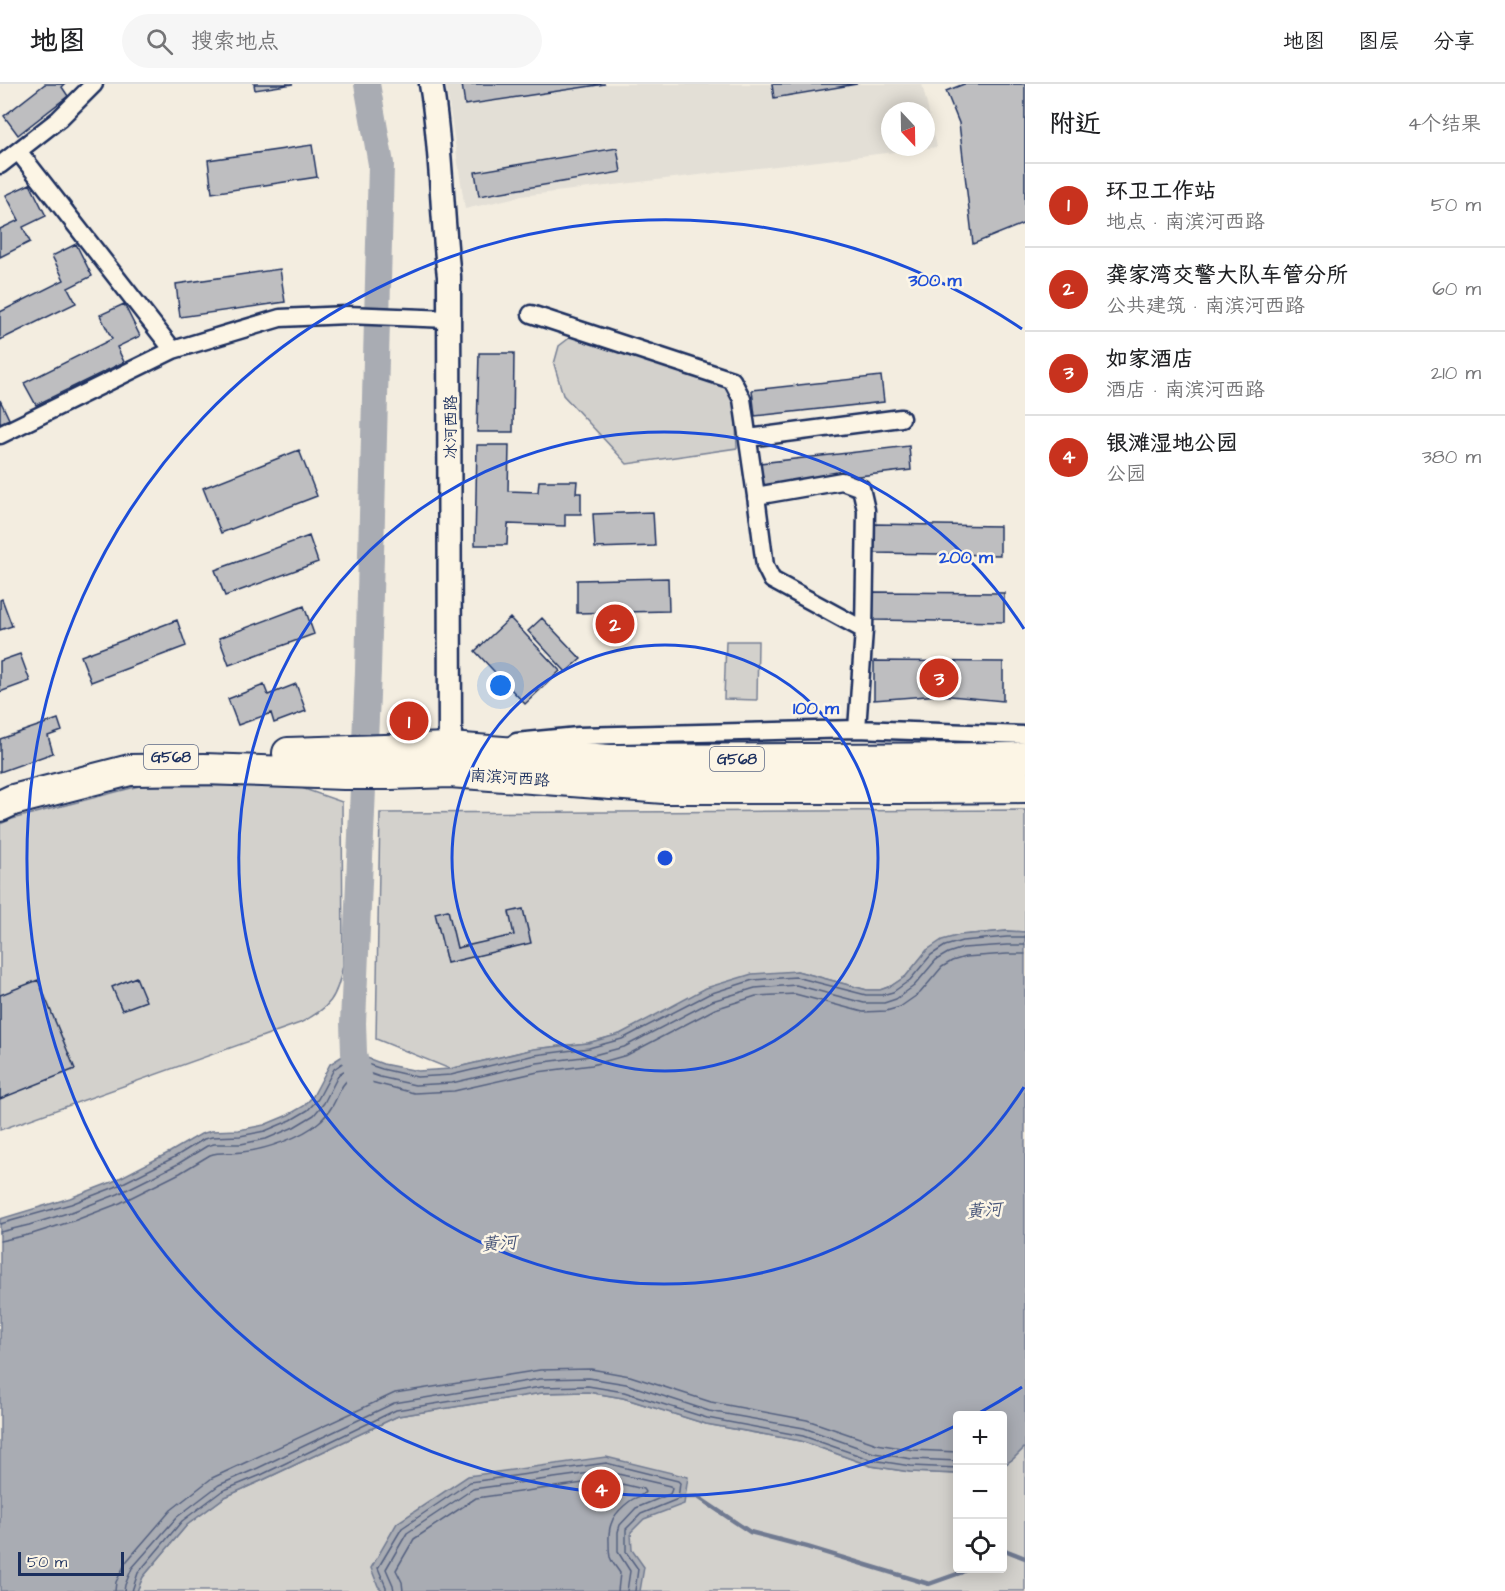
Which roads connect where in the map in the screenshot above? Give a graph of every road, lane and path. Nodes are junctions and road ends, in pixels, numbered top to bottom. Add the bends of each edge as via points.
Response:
1 (94, 84) edge
2 (431, 84) edge
3 (18, 151) junction
4 (0, 165) edge
5 (531, 314) dead end
6 (449, 319) junction
7 (173, 350) junction
8 (901, 418) dead end
9 (0, 435) edge
10 (748, 438) junction
11 (756, 496) junction
12 (864, 630) junction
13 (857, 729) junction
14 (1025, 735) edge
15 (1025, 758) edge
16 (450, 760) junction
17 (345, 763) junction
18 (1025, 787) edge
19 (0, 793) edge
20 (0, 806) edge

1 - 3 street via 59,119
2 - 6 main road, 冰河西路 via 449,276
3 - 4 street
3 - 7 street
5 - 10 street via 732,380 742,399
6 - 7 street via 347,315 280,318
6 - 16 main road, 冰河西路
7 - 9 street
8 - 10 street
10 - 11 street
11 - 12 street via 765,566 772,580
11 - 12 street via 842,481 861,488 866,510
12 - 13 street
13 - 14 street, 南滨河西路
13 - 16 street, 南滨河西路 via 578,736
15 - 16 highway, 南滨河西路 / G568
16 - 17 highway, 南滨河西路 / G568
16 - 18 highway, 南滨河西路 / G568 via 664,788
17 - 19 highway, 南滨河西路 / G568 via 197,755 129,760
17 - 20 highway, 南滨河西路 / G568 via 130,770

